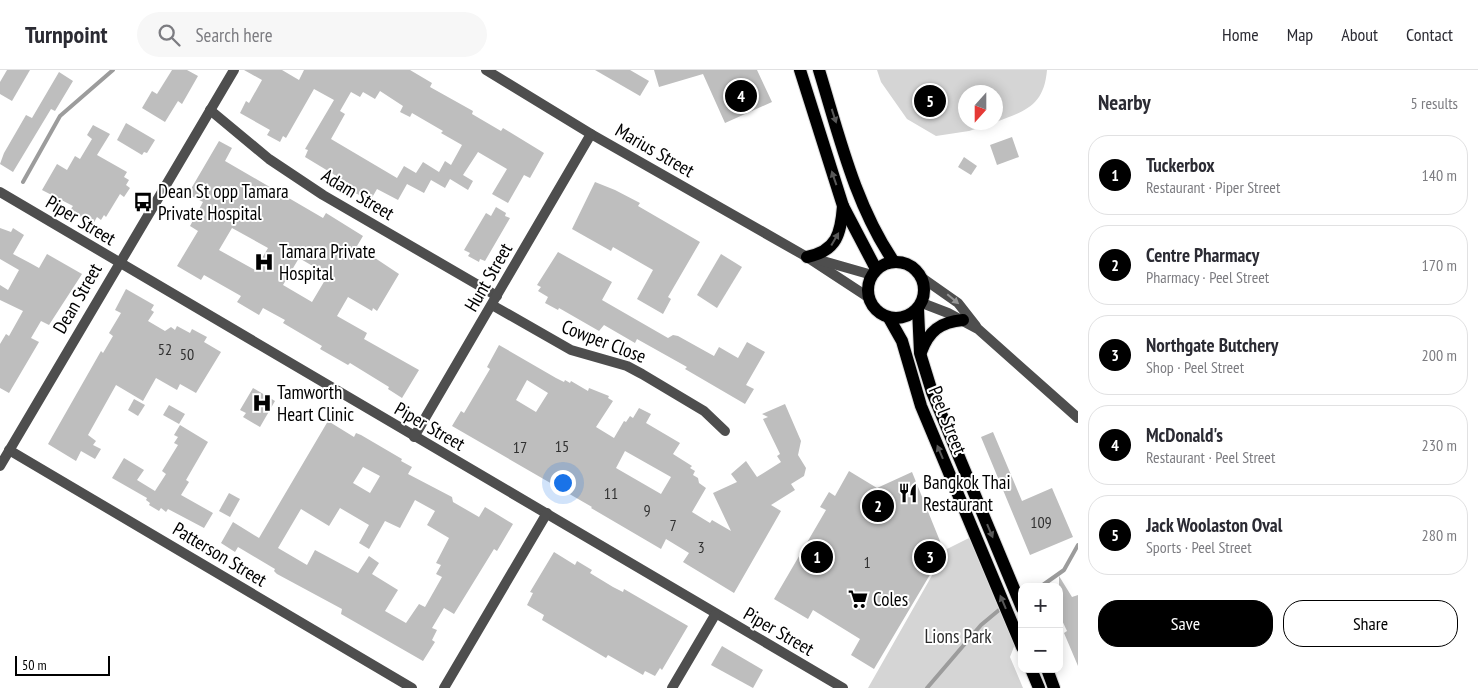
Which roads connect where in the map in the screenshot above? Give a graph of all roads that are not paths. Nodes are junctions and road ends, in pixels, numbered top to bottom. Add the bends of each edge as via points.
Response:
1 (486, 70) edge
2 (800, 70) edge
3 (819, 70) edge
4 (233, 71) edge
5 (210, 110) junction
6 (591, 134) junction
7 (0, 192) edge
8 (843, 206) junction
9 (807, 257) junction
10 (119, 262) junction
11 (894, 262) junction
12 (874, 272) junction
13 (921, 277) junction
14 (868, 297) junction
15 (495, 300) junction
16 (920, 306) junction
17 (889, 318) junction
18 (963, 320) junction
19 (978, 329) junction
20 (920, 353) junction
21 (1078, 418) edge
22 (725, 431) dead end
23 (414, 437) junction
24 (9, 450) junction
25 (0, 466) edge
26 (547, 513) junction
27 (1018, 598) edge
28 (715, 615) junction
29 (1018, 637) edge
30 (1033, 673) edge
31 (1048, 673) edge
32 (412, 688) edge
33 (444, 688) edge
34 (672, 688) edge
35 (843, 688) edge
36 (1039, 688) edge
37 (1054, 688) edge

1 - 6 street, Marius Street
8 -> 2 main road
3 -> 11 main road via 861,201
4 - 5 street, Dean Street
5 - 10 street, Dean Street
5 - 15 street, Adam Street via 269,159
6 - 9 street, Marius Street
6 - 15 street, Hunt Street
7 - 10 street, Piper Street
9 -> 8 main road via 827,250 834,243 842,222
8 - 12 main road
9 - 12 street, Marius Street
9 - 14 street, Marius Street
10 - 23 street, Piper Street
10 - 24 street, Dean Street
11 - 12 main road
11 - 13 main road via 912,267
12 - 14 main road via 867,289
13 - 16 main road via 924,295
13 -> 19 street via 958,303
14 - 17 main road via 878,313
15 - 22 street, Cowper Close via 571,350 627,366 642,374 704,411
15 - 23 street, Hunt Street
16 - 17 main road via 906,317
16 - 18 street
16 - 20 main road, Peel Street
29 -> 17 main road, Peel Street via 922,406 902,342
18 - 19 street
18 - 20 main road via 931,331
19 - 21 street
20 -> 27 main road, Peel Street via 932,392
23 - 26 street, Piper Street
24 - 25 street, Dean Street
24 - 32 street, Patterson Street
26 - 28 street, Piper Street
26 - 33 street
28 - 34 street
28 - 35 street, Piper Street
30 - 36 main road
31 - 37 main road

